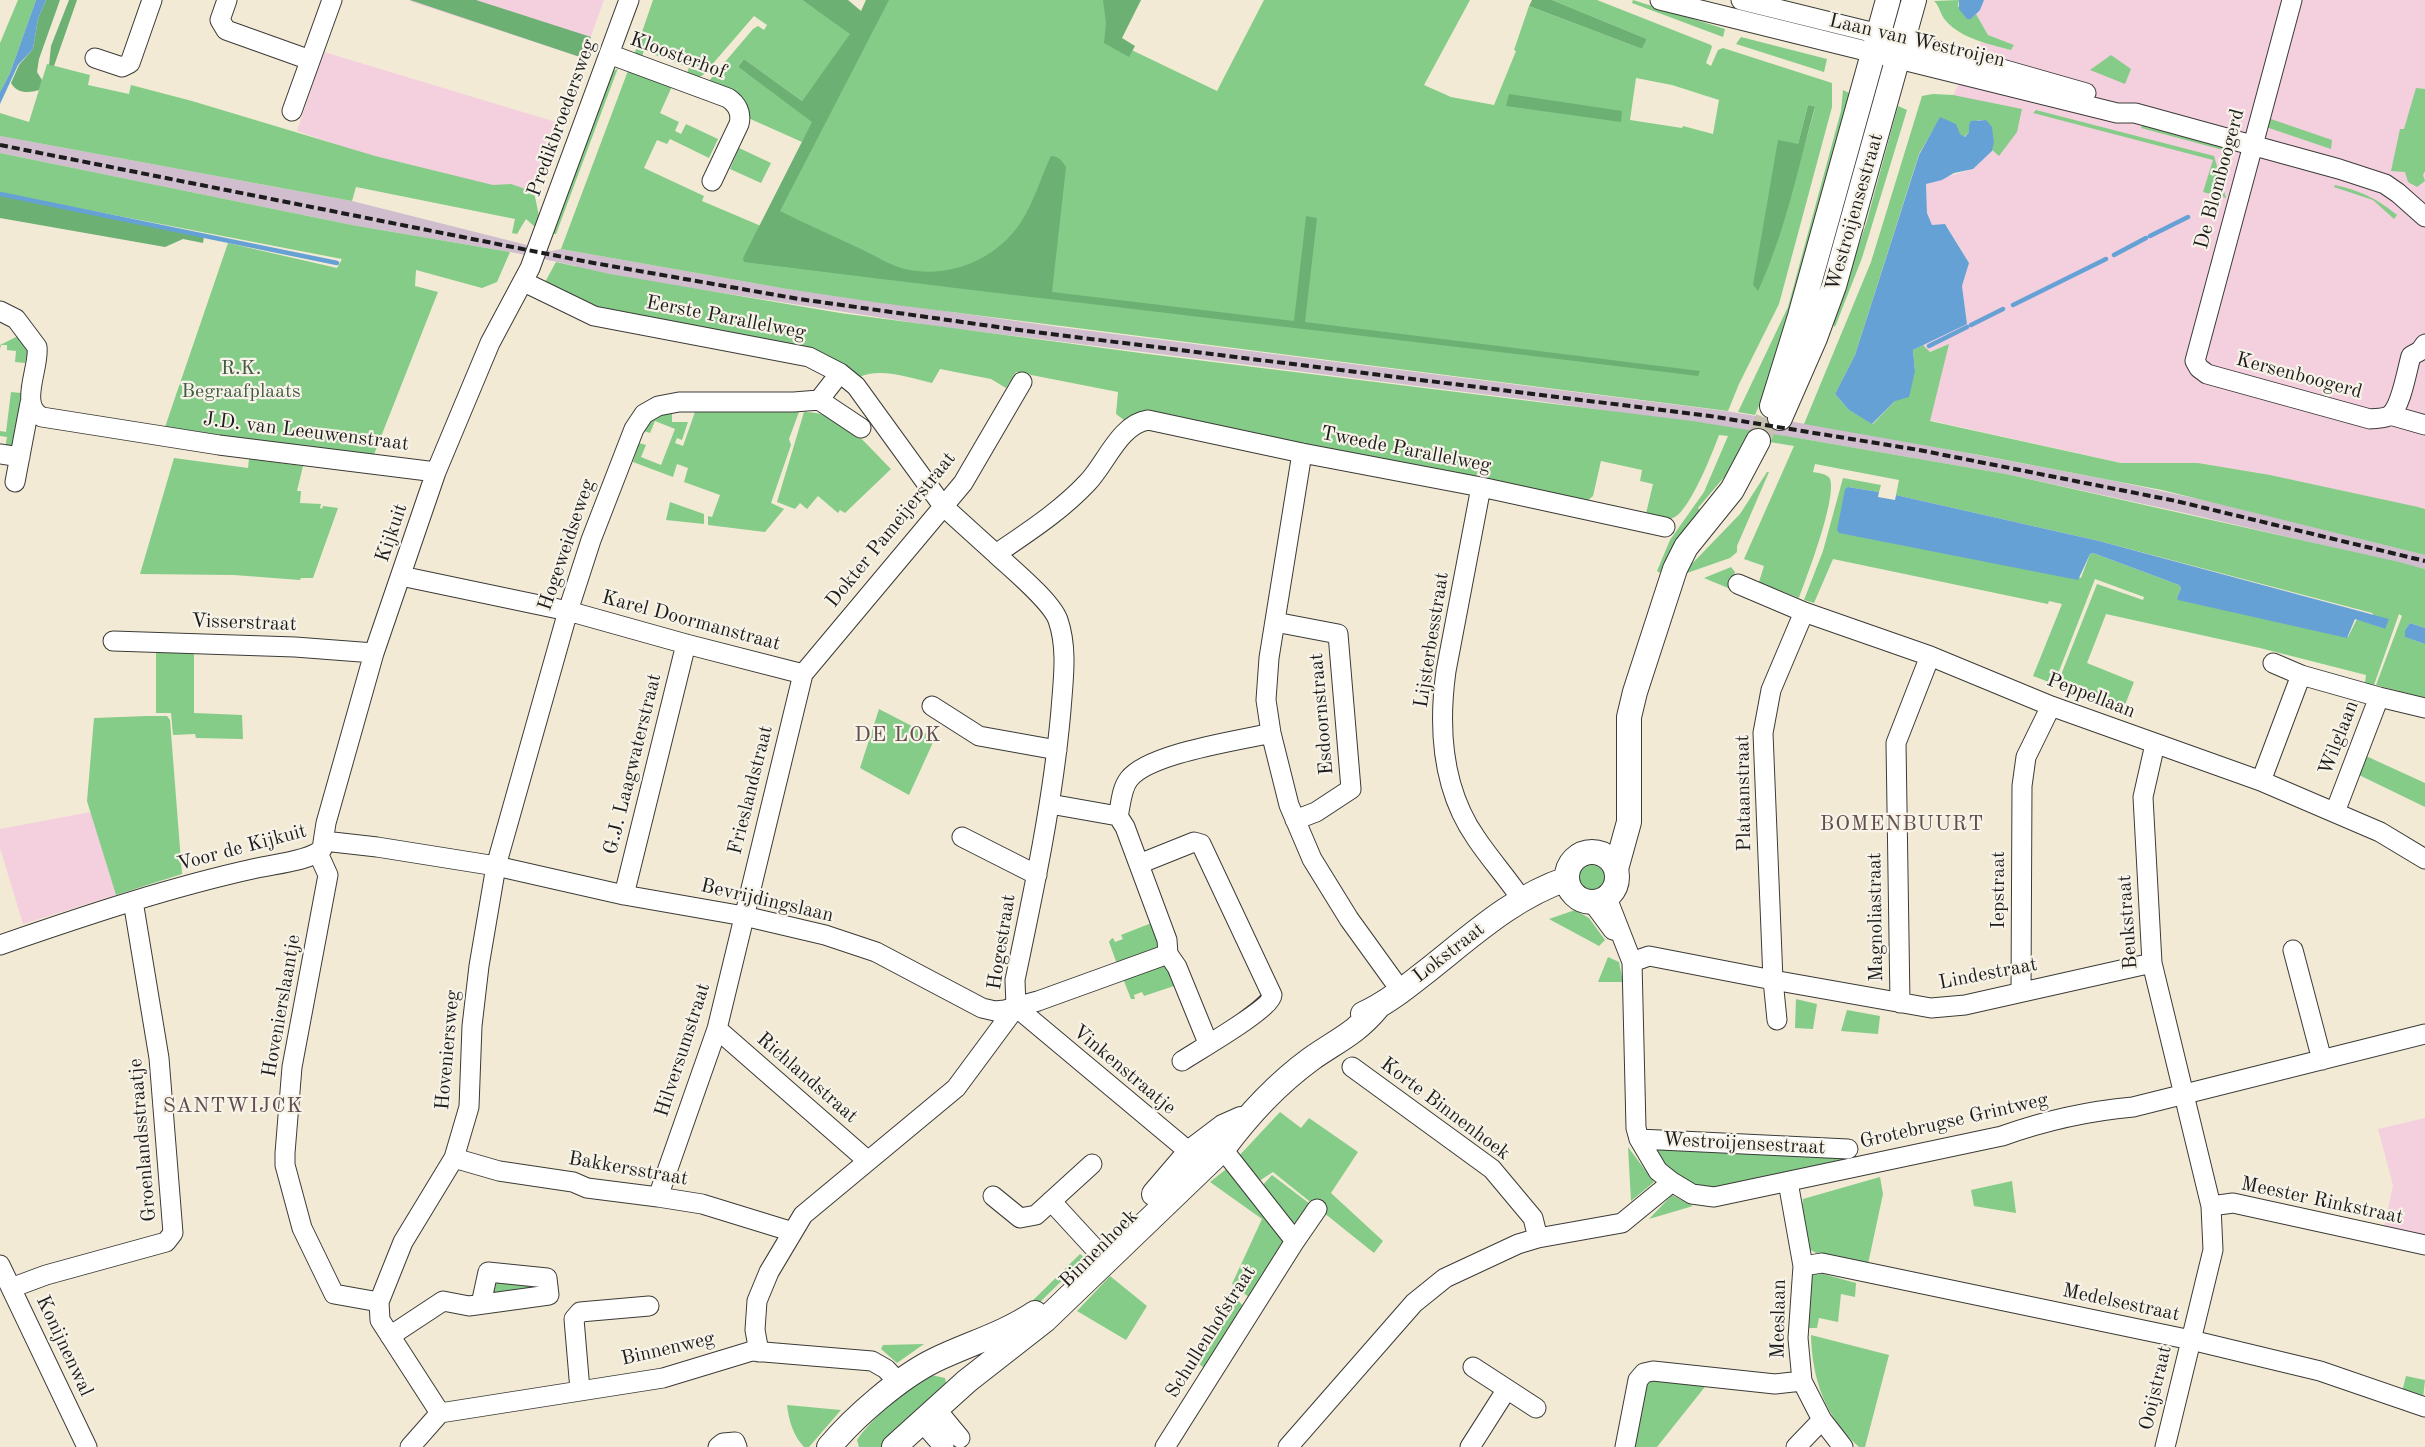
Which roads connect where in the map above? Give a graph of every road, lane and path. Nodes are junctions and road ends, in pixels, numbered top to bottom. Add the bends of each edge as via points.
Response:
1 (152, 0) edge
2 (227, 0) edge
3 (332, 0) edge
4 (629, 0) edge
5 (1660, 0) edge
6 (1741, 0) edge
7 (1888, 0) edge
8 (1914, 0) edge
9 (2292, 0) edge
10 (1876, 44) junction
11 (1900, 51) junction
12 (609, 54) junction
13 (95, 58) dead end
14 (310, 60) junction
15 (292, 112) dead end
16 (2252, 146) junction
17 (712, 181) dead end
18 (2425, 217) edge
19 (536, 252) joint
20 (524, 282) junction
21 (0, 311) edge
22 (2425, 344) edge
23 (2199, 368) joint
24 (840, 373) junction
25 (1022, 382) dead end
26 (819, 400) junction
27 (30, 403) junction
28 (2390, 415) junction
29 (2425, 425) edge
30 (861, 428) dead end
31 (1764, 442) tunnel mouth
32 (1302, 453) junction
33 (0, 454) edge
34 (20, 457) junction
35 (436, 472) junction
36 (15, 482) dead end
37 (1482, 487) junction
38 (943, 506) junction
39 (1665, 527) dead end
40 (996, 554) junction
41 (401, 576) junction
42 (1738, 584) dead end
43 (568, 611) junction
44 (1804, 612) junction
45 (1275, 622) junction
46 (113, 641) dead end
47 (686, 644) junction
48 (374, 653) junction
49 (1930, 656) junction
50 (2273, 663) dead end
51 (803, 674) junction
52 (2301, 675) junction
53 (2379, 697) junction
54 (932, 706) dead end
55 (2051, 706) junction
56 (2425, 708) edge
57 (1271, 734) junction
58 (2155, 744) junction
59 (1057, 750) junction
60 (2261, 781) junction
61 (1050, 804) junction
62 (2335, 812) junction
63 (1118, 816) junction
64 (1295, 820) junction
65 (962, 837) dead end
66 (321, 847) junction
67 (2425, 859) edge
68 (1609, 861) junction
69 (1139, 864) junction
70 (496, 866) junction
71 (1037, 875) junction
72 (1585, 893) junction
73 (624, 894) junction
74 (1522, 900) junction
75 (133, 902) junction
76 (744, 916) junction
77 (0, 945) edge
78 (2293, 950) dead end
79 (1168, 954) junction
80 (1630, 957) junction
81 (2152, 963) junction
82 (1773, 980) junction
83 (1402, 991) junction
84 (2021, 991) junction
85 (1900, 1003) junction
86 (1016, 1007) junction
87 (1377, 1008) joint
88 (1777, 1020) dead end
89 (717, 1029) junction
90 (2425, 1034) edge
91 (1208, 1043) junction
92 (2322, 1060) junction
93 (1182, 1061) dead end
94 (1352, 1067) dead end
95 (2184, 1094) junction
96 (1639, 1140) junction
97 (1848, 1149) dead end
98 (1229, 1157) dead end
99 (454, 1158) junction
100 (1197, 1159) junction
101 (868, 1161) junction
102 (1092, 1164) dead end
103 (1672, 1182) junction
104 (1788, 1182) junction
105 (658, 1196) junction
106 (993, 1196) dead end
107 (1051, 1201) junction
108 (2210, 1206) junction
109 (1317, 1209) dead end
110 (793, 1232) junction
111 (1538, 1238) junction
112 (1294, 1241) junction
113 (2425, 1245) edge
114 (1097, 1251) junction
115 (0, 1265) edge
116 (1803, 1266) junction
117 (11, 1288) junction
118 (379, 1302) junction
119 (481, 1304) dead end
120 (649, 1306) dead end
121 (390, 1336) junction
122 (2191, 1340) junction
123 (759, 1352) junction
124 (934, 1360) junction
125 (1473, 1367) dead end
126 (896, 1380) junction
127 (1802, 1381) junction
128 (1507, 1389) junction
129 (580, 1390) junction
130 (956, 1391) junction
131 (2425, 1407) edge
132 (1536, 1408) dead end
133 (440, 1413) junction
134 (929, 1416) junction
135 (856, 1419) junction
136 (1822, 1420) junction
137 (952, 1442) edge
138 (1298, 1444) edge
139 (87, 1447) edge
140 (410, 1447) edge
141 (718, 1447) edge
142 (737, 1447) edge
143 (829, 1447) edge
144 (848, 1447) edge
145 (894, 1447) edge
146 (1165, 1447) edge
147 (1470, 1447) edge
148 (1625, 1447) edge
149 (1796, 1447) edge
150 (1842, 1447) edge
151 (2166, 1447) edge

1 - 13 street via 130,63 122,67
2 - 14 street via 220,20 226,30
3 - 14 street
4 - 12 street, Predikbroedersweg
5 - 10 street, Laan van Westroijen
6 - 10 street, Laan van Westroijen
7 - 10 main road, Westroijensestraat
8 - 11 main road, Westroijensestraat
9 - 16 street, De Blomboogerd
10 - 11 street, Laan van Westroijen
10 - 11 main road, Westroijensestraat via 1774,416 1828,306
11 - 16 street, Laan van Westroijen via 2117,113 2135,113
12 - 17 street, Kloosterhof via 728,98 735,104 740,114 739,124
12 - 19 street, Predikbroedersweg
14 - 15 street
16 - 18 street, Laan van Westroijen via 2385,184
16 - 23 street, De Blomboogerd via 2195,361
19 - 20 street, Kijkuit
20 - 24 street, Eerste Parallelweg via 594,316 809,357
20 - 35 street, Kijkuit via 490,344
21 - 27 street via 16,319 37,348
22 - 28 street via 2411,356 2396,406
23 - 28 street, Kersenboogerd via 2207,374 2370,419
24 - 26 street
24 - 38 street, Eerste Parallelweg via 856,386
25 - 38 street, Dokter Pameijerstraat via 963,483
26 - 30 street
26 - 43 street, Hogeweidseweg via 678,402 658,406 644,414 634,429 616,473
27 - 34 street
27 - 35 street, J.D. van Leeuwenstraat via 36,413 45,418 219,445
28 - 29 street, Kersenboogerd
31 - 68 main road via 1732,490 1686,547 1675,569 1629,717 1629,792
32 - 37 street, Tweede Parallelweg
32 - 40 street, Tweede Parallelweg via 1148,420 1138,421 1088,482 1056,513
32 - 45 street
33 - 34 street
34 - 36 street
35 - 41 street, Kijkuit
37 - 39 street, Tweede Parallelweg
37 - 74 street, Lijsterbesstraat via 1446,671 1443,740 1452,793 1466,822
38 - 40 street
38 - 51 street, Dokter Pameijerstraat
40 - 59 street, Hogestraat via 1051,608 1057,618 1065,659
41 - 43 street, Karel Doormanstraat
41 - 48 street, Kijkuit
42 - 44 street, Peppellaan
43 - 47 street, Karel Doormanstraat
43 - 70 street, Hogeweidseweg
44 - 49 street, Peppellaan
44 - 82 street, Plataanstraat via 1771,690 1763,733
45 - 57 street via 1266,700
45 - 64 street, Esdoornstraat via 1338,634 1351,789 1316,812
46 - 48 street, Visserstraat
47 - 51 street, Karel Doormanstraat
47 - 73 street, G.J. Laagwaterstraat
48 - 66 street, Kijkuit
49 - 55 street, Peppellaan
49 - 85 street, Magnoliastraat via 1896,743
50 - 52 street
51 - 76 street, Frieslandstraat
52 - 53 street
52 - 60 street
53 - 56 street, Wilglaan
53 - 62 street, Wilglaan
54 - 59 street via 979,736
55 - 58 street, Peppellaan
55 - 84 street, Iepstraat via 2026,757 2022,786
57 - 63 street via 1184,753 1148,766 1128,779
57 - 64 street
58 - 60 street, Peppellaan
58 - 81 street, Beukstraat via 2143,797
59 - 61 street, Hogestraat
60 - 62 street, Peppellaan
61 - 63 street
61 - 71 street, Hogestraat
62 - 67 street, Peppellaan via 2380,832
63 - 69 street
64 - 83 street via 1332,895
65 - 71 street
66 - 70 street, Voor de Kijkuit via 408,852
66 - 75 street, Voor de Kijkuit
66 - 118 street, Hovenierslaantje via 328,875 292,1067 285,1166 302,1228 334,1294
68 - 72 main road via 1617,883
68 - 72 main road via 1591,852 1577,857 1568,869
69 - 79 street via 1167,940
69 - 91 street via 1194,842 1201,844 1271,992 1269,1003
70 - 73 street, Bevrijdingslaan
70 - 99 street, Hoveniersweg via 476,992 469,1107
71 - 86 street, Hogestraat via 1015,980
72 - 74 main road, Lokstraat
72 - 80 street
73 - 76 street, Bevrijdingslaan
74 - 83 main road, Lokstraat via 1498,915
75 - 77 street, Voor de Kijkuit
75 - 117 street, Groenlandsstraatje via 159,1058 173,1233 166,1242 46,1275
76 - 86 street, Bevrijdingslaan via 825,935 876,952 982,1008 994,1011
76 - 89 street, Hilversumstraat
78 - 92 street
79 - 86 street, Bevrijdingslaan
79 - 91 street via 1177,967
80 - 82 street, Lindestraat via 1649,956
80 - 96 street, Westroijensestraat
81 - 84 street, Lindestraat
81 - 95 street, Beukstraat
82 - 85 street, Lindestraat
82 - 88 street
83 - 87 main road, Lokstraat
84 - 85 street, Lindestraat via 1965,1005 1931,1008
86 - 100 street, Vinkenstraatje
86 - 101 street, Hogestraat via 956,1088
87 - 100 main road, Binnenhoek via 1358,1015 1341,1027 1311,1059 1247,1116 1223,1127
89 - 101 street, Richlandstraat
89 - 105 street, Hilversumstraat
90 - 92 street, Grotebrugse Grintweg
91 - 93 street
92 - 95 street, Grotebrugse Grintweg
94 - 111 street, Korte Binnenhoek via 1492,1168 1533,1218
95 - 104 street, Grotebrugse Grintweg via 2133,1107 2107,1109 2036,1124 2002,1136
95 - 108 street, Beukstraat
96 - 97 street, Westroijensestraat
96 - 103 street, Westroijensestraat via 1658,1171
98 - 112 street
99 - 105 street, Bakkersstraat via 500,1171 573,1182 587,1188
99 - 118 street, Hoveniersweg via 403,1242
100 - 114 main road, Binnenhoek via 1168,1180
100 - 130 main road, Binnenhoek via 1045,1320
101 - 110 street, Hogestraat via 803,1215
102 - 107 street
103 - 104 street, Grotebrugse Grintweg via 1692,1194 1714,1197
103 - 111 street via 1622,1223
104 - 116 street, Meeslaan
105 - 110 street, Bakkersstraat via 702,1204
106 - 107 street via 1020,1218 1036,1214
107 - 114 street
108 - 113 street, Meester Rinkstraat via 2233,1203
108 - 122 street, Ooijstraat via 2213,1250
109 - 112 street, Schullenhofstraat
110 - 123 street, Hogestraat via 769,1272 757,1301 754,1330
111 - 138 street via 1445,1278 1420,1298
112 - 146 street, Schullenhofstraat
114 - 124 main road, Binnenhoek via 1035,1313 1019,1324
115 - 117 street, Konijnenwal
116 - 122 street, Medelsestraat via 1822,1263
116 - 127 street, Meeslaan via 1798,1338
117 - 139 street, Konijnenwal
118 - 121 street via 380,1320
119 - 121 street via 469,1306 443,1301
120 - 129 street via 580,1312 574,1319
121 - 133 street
122 - 131 street, Medelsestraat via 2320,1371
122 - 151 street, Ooijstraat
123 - 126 street, Binnenweg via 872,1362 886,1369
123 - 129 street, Binnenweg via 662,1378
124 - 126 main road, Binnenhoek
124 - 130 main road via 954,1370 958,1378
125 - 128 street
126 - 135 main road, Binnenhoek
127 - 136 street, Meeslaan
127 - 148 street via 1776,1384 1653,1371 1644,1373 1638,1380
128 - 132 street
128 - 147 street
129 - 133 street, Binnenweg
130 - 134 main road, Binnenhoek
133 - 140 street
134 - 137 street
134 - 145 main road, Binnenhoek
135 - 143 main road, Binnenhoek
135 - 144 main road
136 - 149 street
136 - 150 street, Meeslaan
141 - 142 street via 735,1442

